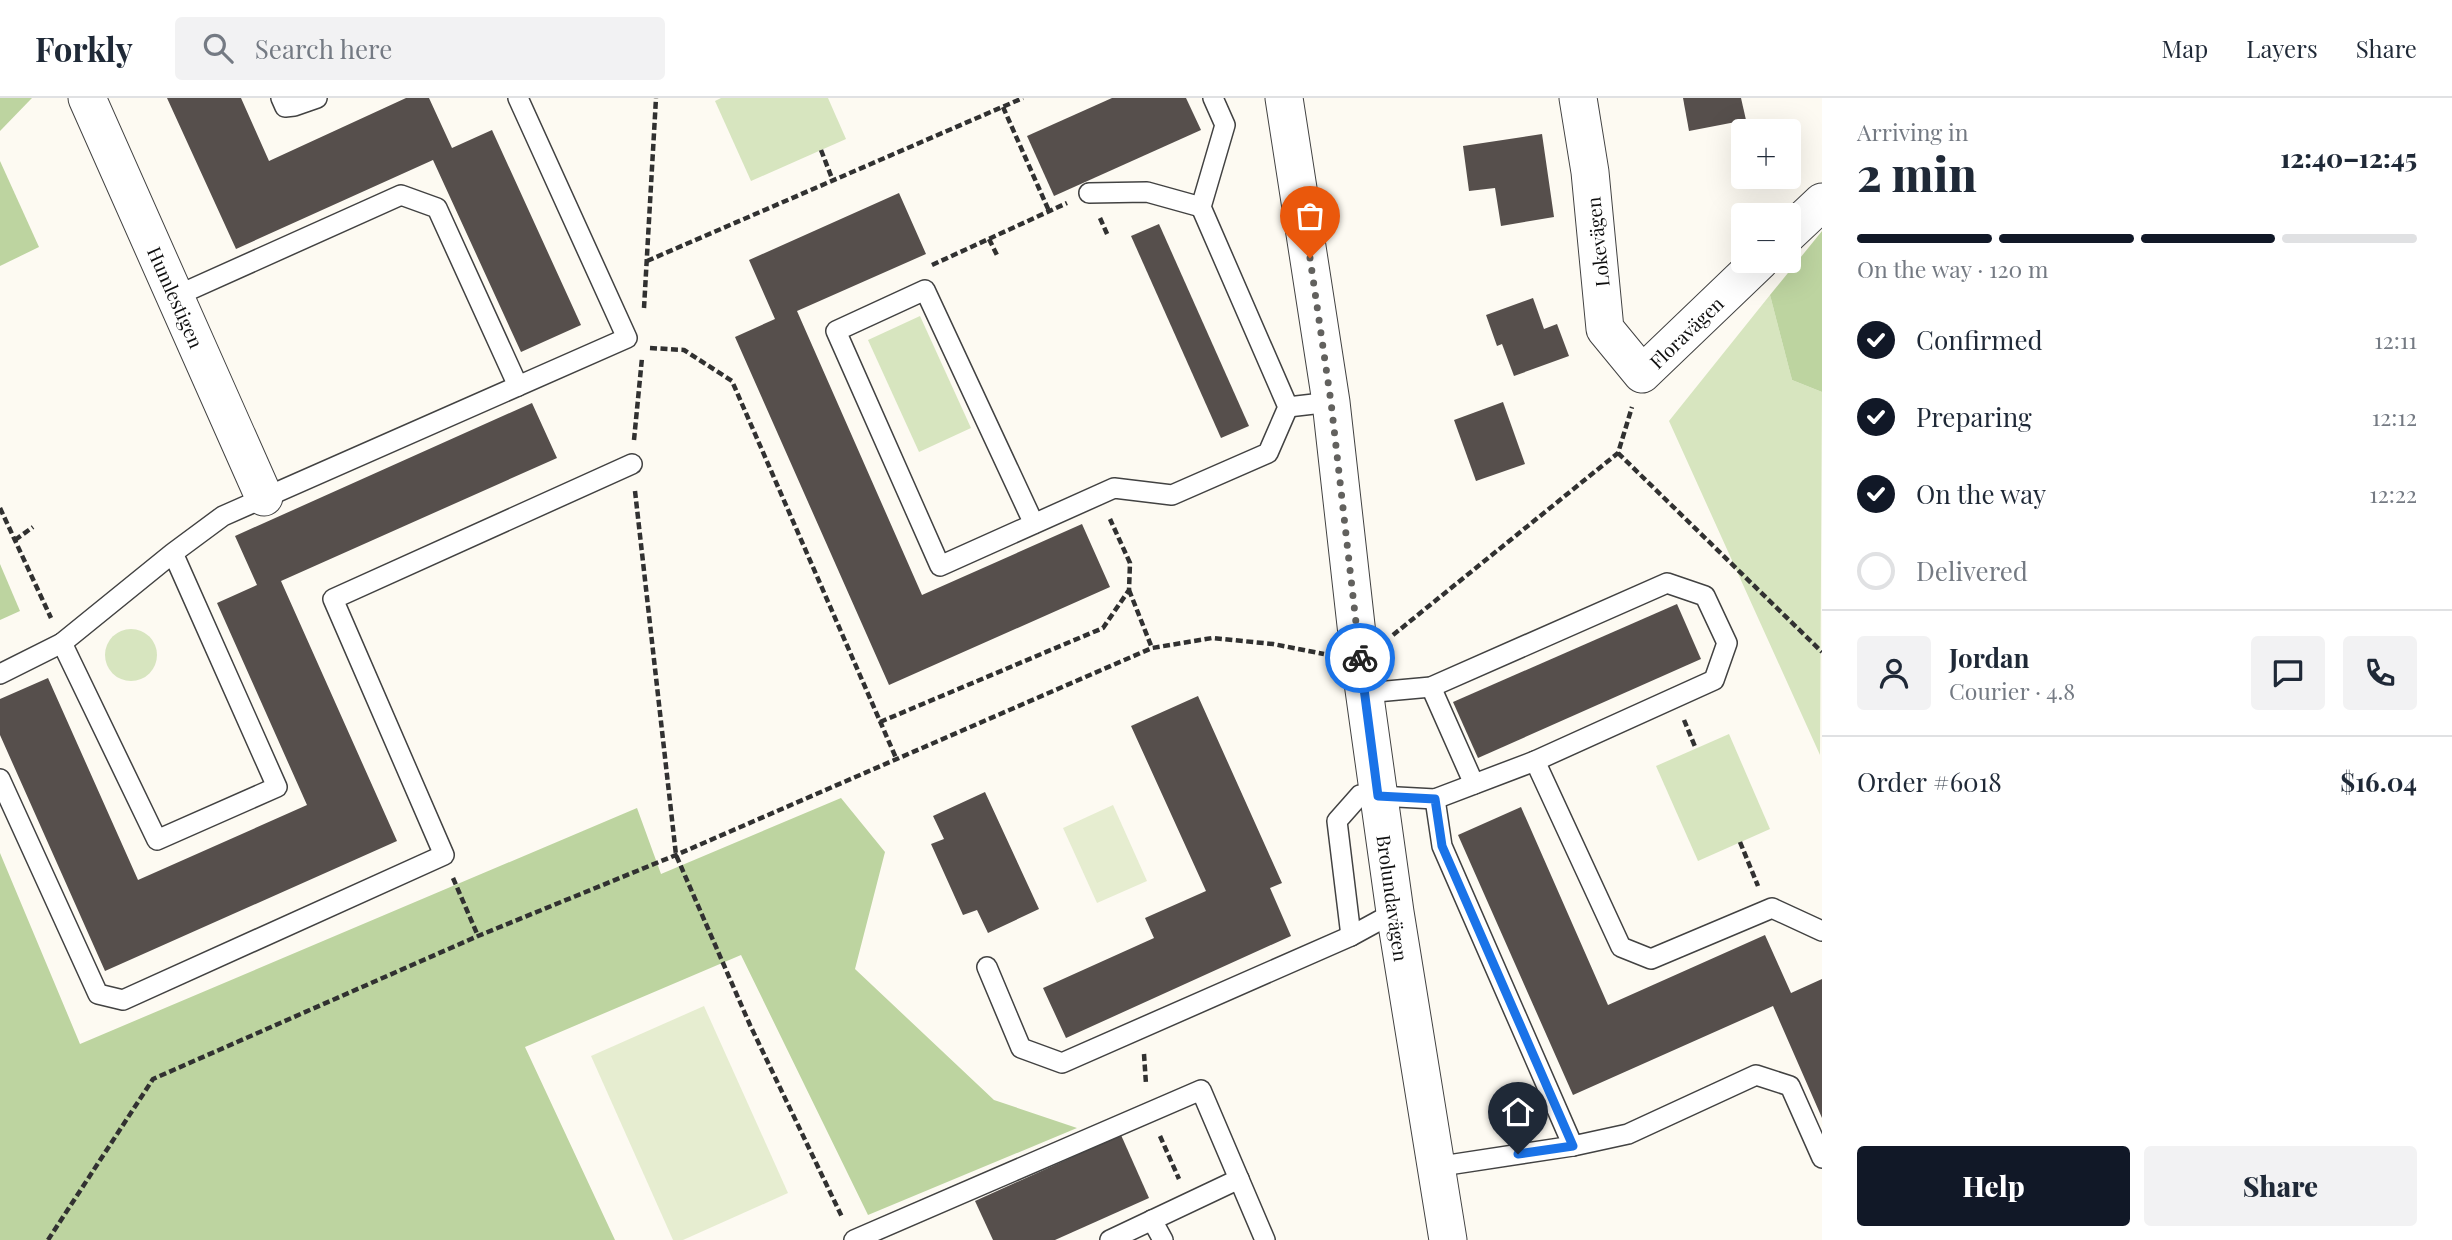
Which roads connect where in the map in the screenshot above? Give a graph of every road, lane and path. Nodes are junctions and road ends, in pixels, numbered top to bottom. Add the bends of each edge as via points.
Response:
1 (87, 98) edge
2 (281, 98) edge
3 (317, 98) edge
4 (518, 98) edge
5 (656, 98) edge
6 (1023, 98) edge
7 (1213, 98) edge
8 (1284, 98) edge
9 (1578, 98) edge
10 (1003, 107) junction
11 (821, 150) dead end
12 (833, 181) junction
13 (1089, 193) joint
14 (1822, 202) edge
15 (1200, 207) junction
16 (1049, 211) junction
17 (1801, 222) edge
18 (989, 239) junction
19 (997, 255) dead end
20 (647, 261) junction
21 (1747, 273) edge
22 (176, 296) junction
23 (914, 296) junction
24 (644, 311) dead end
25 (1642, 374) junction
26 (518, 386) junction
27 (1331, 402) junction
28 (1288, 407) junction
29 (1618, 453) junction
30 (632, 464) junction
31 (1098, 495) junction
32 (264, 497) junction
33 (0, 508) edge
34 (1034, 524) junction
35 (33, 527) dead end
36 (15, 540) junction
37 (173, 553) junction
38 (1129, 590) junction
39 (62, 643) junction
40 (1152, 648) junction
41 (1822, 652) edge
42 (0, 674) edge
43 (1362, 677) junction
44 (1431, 687) junction
45 (880, 722) junction
46 (896, 758) junction
47 (1535, 761) junction
48 (0, 779) edge
49 (1474, 784) junction
50 (1378, 796) junction
51 (1435, 799) junction
52 (1740, 842) dead end
53 (444, 855) junction
54 (676, 855) junction
55 (1767, 910) junction
56 (1395, 912) junction
57 (1822, 931) edge
58 (478, 936) junction
59 (1351, 936) junction
60 (987, 967) dead end
61 (1573, 1146) junction
62 (1822, 1158) edge
63 (1435, 1167) junction
64 (1239, 1179) junction
65 (1152, 1220) junction
66 (850, 1234) edge
67 (48, 1240) edge
68 (1110, 1240) edge
69 (1163, 1240) edge
70 (1265, 1240) edge
71 (1448, 1240) edge

1 - 22 street, Humlestigen
2 - 3 lane via 285,107
4 - 26 lane via 627,338
5 - 20 path
6 - 10 path
7 - 15 lane via 1226,125
8 - 27 street, Brolundavägen
9 - 25 street, Lokevägen via 1605,329
10 - 12 path
10 - 16 path
11 - 12 path
12 - 20 path
13 - 15 lane via 1147,192
13 - 16 path
14 - 17 street
15 - 28 lane
16 - 18 path
18 - 19 path
18 - 23 path via 923,270
20 - 24 path
21 - 25 street, Floravägen
22 - 26 lane via 401,195 437,208
22 - 32 street, Humlestigen
23 - 34 lane via 925,290
23 - 34 lane via 836,331 940,566
25 - 29 path
26 - 32 lane
27 - 28 lane
27 - 43 street, Brolundavägen
28 - 31 lane via 1268,453 1172,495 1114,488
29 - 41 path
29 - 43 path
30 - 45 path via 643,348 684,350 732,381
30 - 53 lane via 333,599
30 - 54 path
31 - 34 lane
31 - 38 path via 1130,563
32 - 37 lane via 223,516
33 - 36 path
35 - 36 path
36 - 39 path
37 - 39 lane
37 - 39 lane via 277,787 157,840
38 - 40 path
38 - 45 path via 1103,628
39 - 42 lane
40 - 43 path via 1212,638 1273,644
40 - 46 path
43 - 44 lane
43 - 50 street, Brolundavägen
44 - 47 lane via 1667,583 1705,596 1727,643 1714,680
44 - 49 lane
45 - 46 path
46 - 54 path
47 - 49 lane
47 - 55 lane via 1621,947 1651,959
48 - 53 lane via 98,994 123,1000
49 - 51 lane
50 - 51 lane
50 - 56 street, Brolundavägen
50 - 59 lane via 1360,795 1337,821
51 - 61 lane via 1442,846
52 - 55 path
53 - 58 path
54 - 58 path
54 - 66 path via 750,1025
55 - 57 lane via 1772,908
56 - 59 lane
56 - 63 street, Brolundavägen
58 - 67 path via 153,1079
59 - 60 lane via 1062,1063 1021,1048
61 - 62 lane via 1628,1134 1756,1075 1790,1086
61 - 63 lane
63 - 71 street, Brolundavägen
64 - 65 lane
64 - 66 lane via 1201,1090
64 - 70 lane
65 - 68 lane
65 - 69 lane

